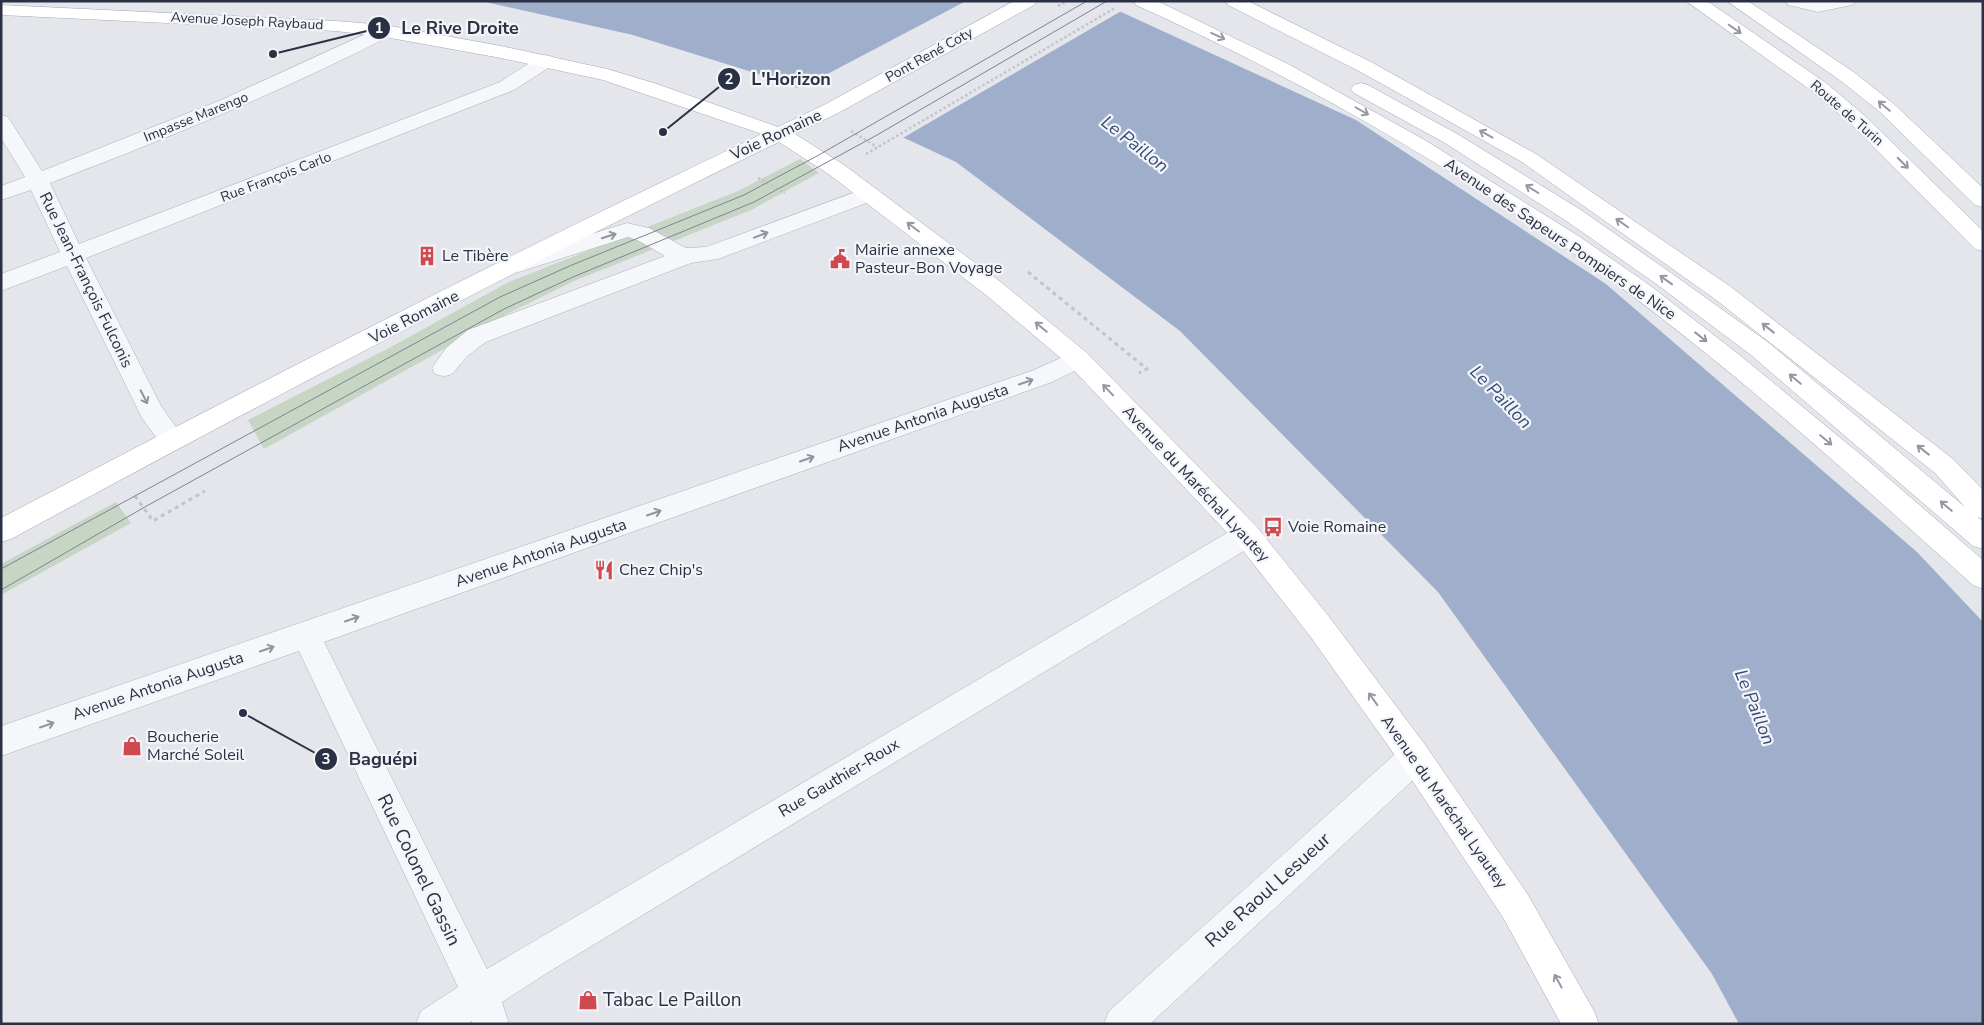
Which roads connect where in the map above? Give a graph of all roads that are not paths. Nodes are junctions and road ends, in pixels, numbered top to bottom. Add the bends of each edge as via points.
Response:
1 (1028, 1) edge
2 (1142, 1) edge
3 (1178, 1) edge
4 (1234, 1) edge
5 (1695, 1) edge
6 (1736, 1) edge
7 (1794, 1) edge
8 (1846, 1) edge
9 (1, 10) edge
10 (30, 12) junction
11 (1, 16) edge
12 (385, 32) junction
13 (546, 61) junction
14 (831, 109) joint
15 (1, 120) edge
16 (780, 134) junction
17 (38, 181) junction
18 (1, 193) edge
19 (869, 194) junction
20 (1983, 200) edge
21 (1983, 244) edge
22 (73, 255) junction
23 (688, 256) junction
24 (513, 266) junction
25 (1, 283) edge
26 (1078, 359) junction
27 (444, 368) dead end
28 (172, 440) junction
29 (1983, 508) edge
30 (1, 531) edge
31 (1247, 535) junction
32 (1983, 538) edge
33 (1983, 577) edge
34 (306, 635) junction
35 (1, 741) edge
36 (1415, 757) junction
37 (480, 993) junction
38 (434, 1024) edge
39 (491, 1024) edge
40 (1122, 1024) edge
41 (1581, 1024) edge

1 - 14 main road, Pont René Coty
2 -> 33 main road, Avenue des Sapeurs Pompiers de Nice via 1265,58 1352,104 1432,151 1550,228 1637,288 1747,373
32 -> 3 main road, Avenue des Sapeurs Pompiers de Nice via 1760,349 1573,215 1452,139 1371,94
29 -> 4 main road via 1944,466 1723,293 1528,158 1366,67
5 -> 21 main road, Route de Turin via 1819,87 1852,114
20 -> 6 main road, Route de Turin via 1887,108 1848,77
7 - 8 street via 1818,7
9 - 10 main road, Avenue Joseph Raybaud
10 - 11 main road, Avenue Joseph Raybaud
10 - 12 main road, Avenue Joseph Raybaud via 336,26
12 - 13 main road, Avenue Joseph Raybaud
12 - 17 street, Impasse Marengo via 240,100
13 - 16 main road, Avenue Joseph Raybaud via 650,88
13 - 22 street, Rue François Carlo via 507,86
14 - 16 main road, Voie Romaine
15 - 17 street, Rue Jean-François Fulconis
16 - 19 main road, Avenue du Maréchal Lyautey
16 - 24 main road, Voie Romaine
17 - 18 street, Impasse Marengo
17 - 22 street, Rue Jean-François Fulconis
23 -> 19 street via 710,254
26 -> 19 main road, Avenue du Maréchal Lyautey via 994,289
22 - 25 street, Rue François Carlo
22 -> 28 street, Rue Jean-François Fulconis via 151,411
24 -> 23 street via 627,230 635,230
23 - 27 street via 477,336
24 - 28 main road, Voie Romaine
31 -> 26 main road, Avenue du Maréchal Lyautey
34 -> 26 street, Avenue Antonia Augusta via 1033,379
28 - 30 main road, Voie Romaine
36 -> 31 main road, Avenue du Maréchal Lyautey via 1320,627
31 - 37 street, Rue Gauthier-Roux
35 -> 34 street, Avenue Antonia Augusta
34 - 37 street, Rue Colonel Gassin
36 - 40 street, Rue Raoul Lesueur
41 -> 36 main road, Avenue du Maréchal Lyautey via 1516,907
37 - 38 street, Rue Gauthier-Roux
37 - 39 street, Rue Colonel Gassin

